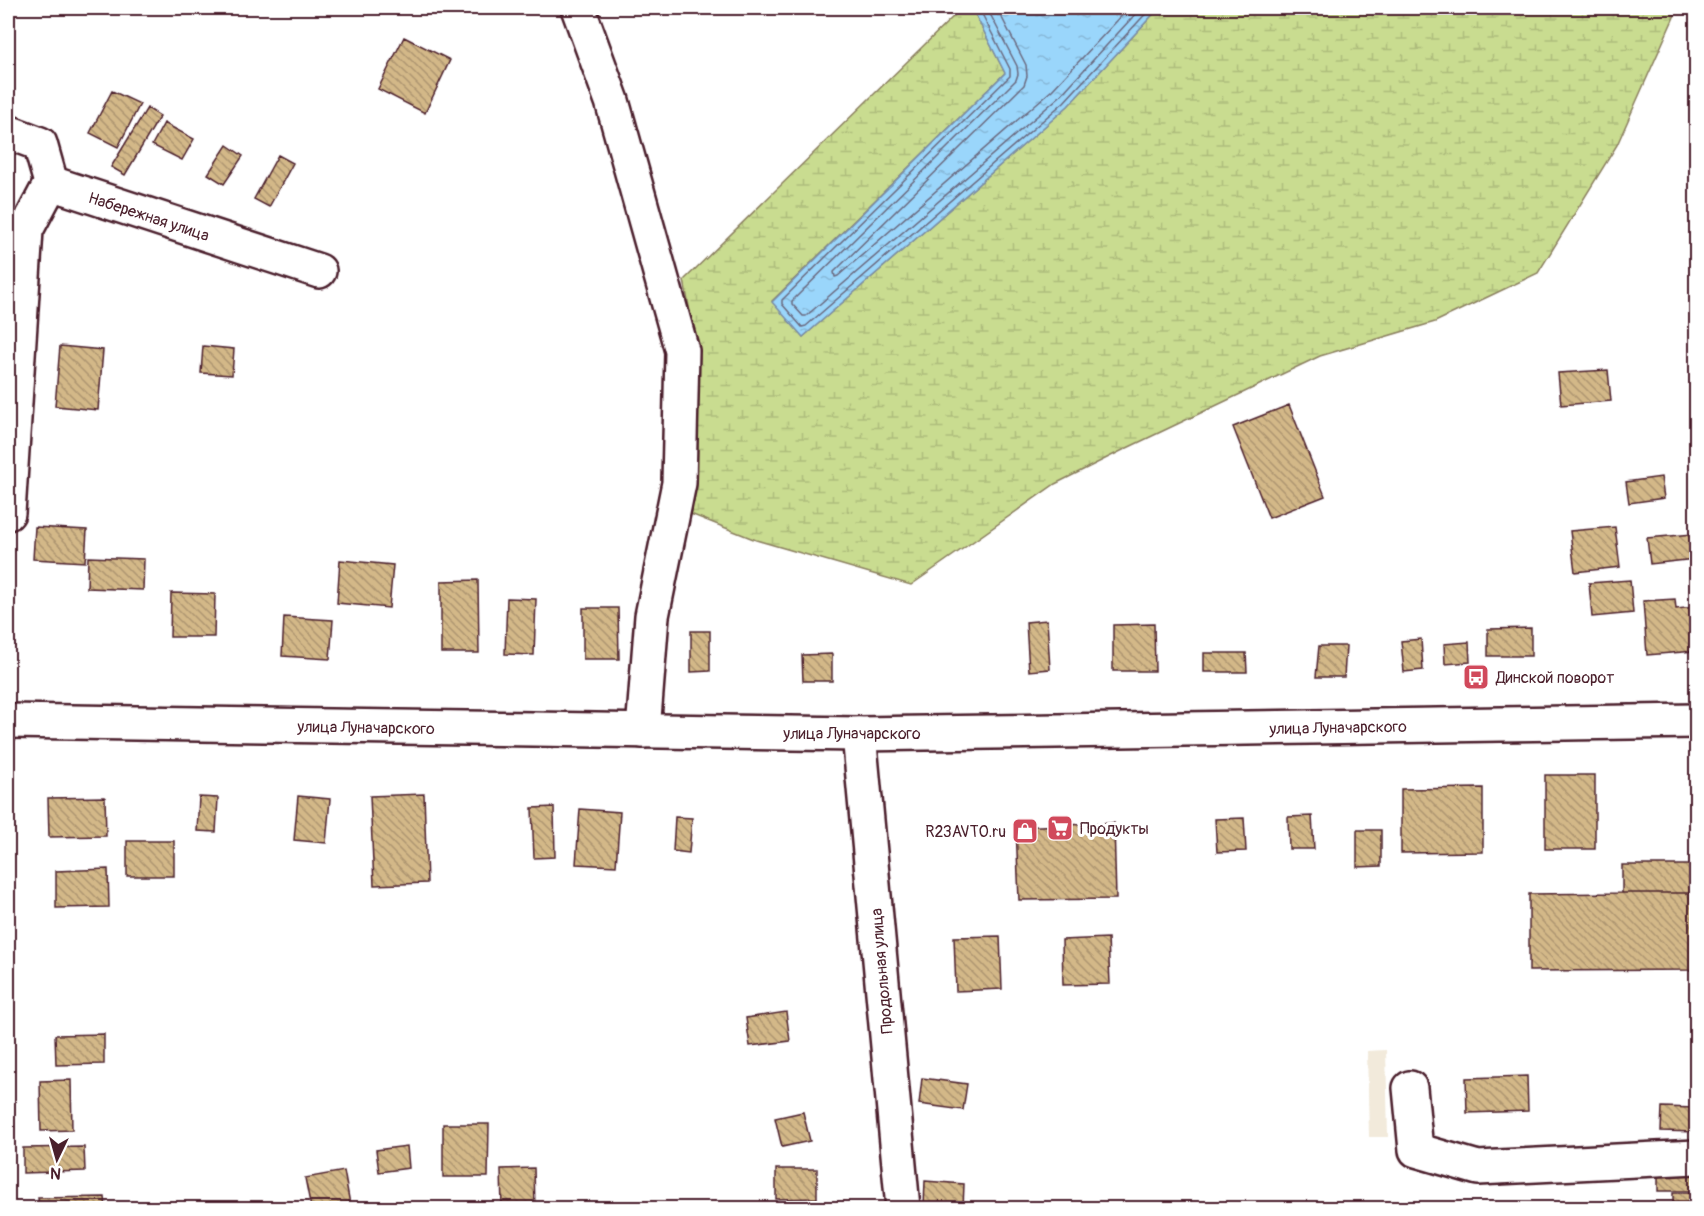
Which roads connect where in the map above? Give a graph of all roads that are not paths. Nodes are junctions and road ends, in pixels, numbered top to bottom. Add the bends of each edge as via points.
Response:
1 (578, 8) edge
2 (8, 132) edge
3 (51, 183) junction
4 (319, 271) dead end
5 (8, 513) edge
6 (8, 721) edge
7 (1696, 721) edge
8 (643, 731) junction
9 (860, 735) junction
10 (1410, 1088) dead end
11 (1696, 1156) edge
12 (903, 1209) edge

1 - 8 street via 612,101 682,351 680,483 652,616
2 - 3 street via 40,144
3 - 4 street, Набережная улица
3 - 5 street via 26,230
6 - 8 street, улица Луначарского
7 - 9 street, улица Луначарского
8 - 9 street, улица Луначарского
9 - 12 street, Продольная улица
10 - 11 street via 1416,1150 1478,1168

